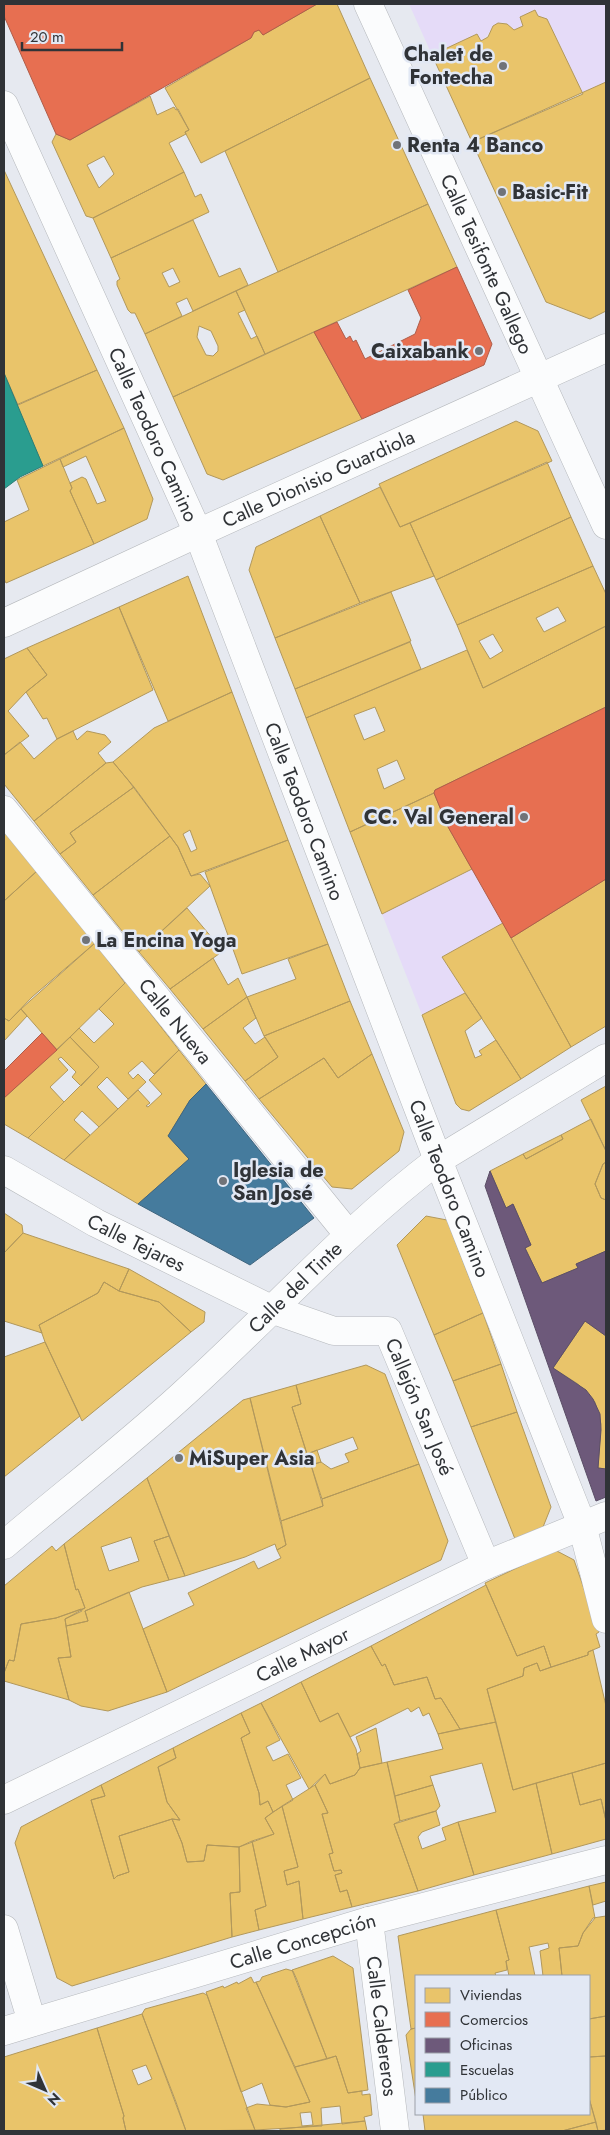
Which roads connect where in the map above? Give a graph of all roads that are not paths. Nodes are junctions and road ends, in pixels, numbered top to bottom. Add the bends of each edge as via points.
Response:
1 (368, 4) edge
2 (4, 105) edge
3 (606, 348) edge
4 (541, 378) junction
5 (606, 525) edge
6 (198, 533) junction
7 (4, 623) edge
8 (4, 810) edge
9 (606, 1058) edge
10 (438, 1160) junction
11 (4, 1170) edge
12 (348, 1234) junction
13 (271, 1310) junction
14 (594, 1521) edge
15 (4, 1545) edge
16 (486, 1565) junction
17 (606, 1619) edge
18 (4, 1800) edge
19 (606, 1860) edge
20 (369, 1921) junction
21 (4, 1929) edge
22 (32, 2022) junction
23 (4, 2031) edge
24 (395, 2131) edge

1 - 4 street, Calle Tesifonte Gallego
2 - 6 street, Calle Teodoro Camino
3 - 4 street, Calle Dionisio Guardiola
4 - 5 street, Calle Tesifonte Gallego
4 - 6 street, Calle Dionisio Guardiola
6 - 7 street, Calle Dionisio Guardiola
6 - 10 street, Calle Teodoro Camino
8 - 12 street, Calle Nueva
9 - 10 street, Calle del Tinte
10 - 12 street, Calle del Tinte
10 - 14 street, Calle Teodoro Camino
11 - 13 street, Calle Tejares via 96,1223
12 - 13 street, Calle del Tinte
13 - 15 street, Calle del Tinte via 181,1396
13 - 16 street, Callejón San José via 334,1331 388,1331
14 - 16 street, Calle Mayor
14 - 17 street, Calle Teodoro Camino
16 - 18 street, Calle Mayor
19 - 20 street, Calle Concepción
20 - 22 street, Calle Concepción
20 - 24 street, Calle Caldereros
21 - 22 street
22 - 23 street, Calle Concepción

